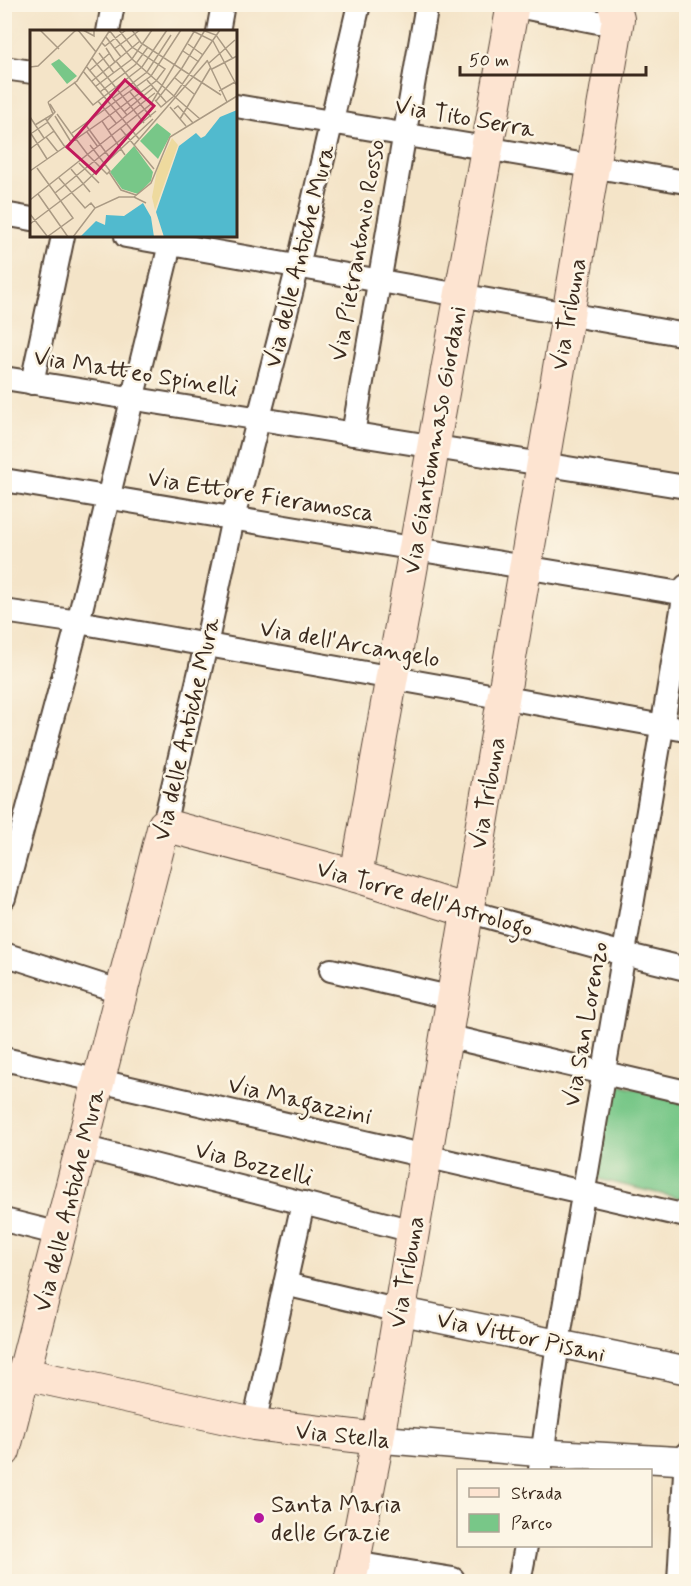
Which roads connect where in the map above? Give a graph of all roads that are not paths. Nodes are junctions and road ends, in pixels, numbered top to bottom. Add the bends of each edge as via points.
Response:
1 (113, 4) edge
2 (223, 4) edge
3 (359, 4) edge
4 (427, 4) edge
5 (511, 5) edge
6 (606, 13) edge
7 (108, 30) edge
8 (218, 30) edge
9 (4, 68) edge
10 (30, 72) edge
11 (237, 106) edge
12 (332, 122) junction
13 (405, 135) junction
14 (487, 148) junction
15 (593, 166) junction
16 (687, 182) edge
17 (4, 214) edge
18 (30, 219) edge
19 (63, 237) edge
20 (138, 237) edge
21 (172, 240) edge
22 (298, 266) junction
23 (379, 280) junction
24 (461, 295) junction
25 (568, 314) junction
26 (687, 335) edge
27 (4, 378) edge
28 (32, 383) junction
29 (132, 399) junction
30 (259, 419) junction
31 (352, 434) junction
32 (433, 447) junction
33 (542, 464) junction
34 (4, 480) edge
35 (687, 487) edge
36 (108, 497) junction
37 (233, 518) junction
38 (415, 548) junction
39 (525, 567) junction
40 (686, 591) edge
41 (4, 611) edge
42 (78, 622) junction
43 (206, 645) junction
44 (392, 678) junction
45 (503, 697) junction
46 (663, 726) junction
47 (687, 730) edge
48 (164, 825) junction
49 (356, 876) junction
50 (4, 898) edge
51 (467, 911) junction
52 (4, 954) edge
53 (624, 954) junction
54 (687, 969) edge
55 (331, 970) dead end
56 (122, 992) junction
57 (453, 998) junction
58 (446, 1036) junction
59 (4, 1059) edge
60 (604, 1073) junction
61 (99, 1081) junction
62 (687, 1092) edge
63 (82, 1147) junction
64 (425, 1156) junction
65 (584, 1193) junction
66 (303, 1203) junction
67 (687, 1216) edge
68 (4, 1220) edge
69 (413, 1231) junction
70 (60, 1234) junction
71 (285, 1284) junction
72 (400, 1311) junction
73 (558, 1343) junction
74 (687, 1370) edge
75 (14, 1372) edge
76 (254, 1424) junction
77 (378, 1439) junction
78 (4, 1450) edge
79 (687, 1454) edge
80 (686, 1461) edge
81 (542, 1462) edge
82 (526, 1547) edge
83 (352, 1572) edge
84 (453, 1579) dead end
85 (519, 1581) edge
86 (679, 1581) edge

1 - 7 street
2 - 8 street
3 - 12 street, Via delle Antiche Mura
4 - 13 street, Via Pietrantonio Rosso
5 - 6 street
5 - 14 main road, Via Giantommaso Giordani
6 - 15 main road, Via Tribuna via 618,19
9 - 10 street
11 - 12 street, Via Tito Serra
12 - 13 street, Via Tito Serra
12 - 22 street, Via delle Antiche Mura
13 - 14 street, Via Tito Serra
13 - 23 street, Via Pietrantonio Rosso
14 - 15 street, Via Tito Serra
14 - 24 main road, Via Giantommaso Giordani
15 - 16 street, Via Tito Serra
15 - 25 main road, Via Tribuna
17 - 18 street
19 - 28 street
20 - 21 street
21 - 22 street
21 - 29 street
22 - 23 street
22 - 30 street, Via delle Antiche Mura
23 - 24 street
23 - 31 street, Via Pietrantonio Rosso
24 - 25 street
24 - 32 main road, Via Giantommaso Giordani
25 - 26 street
25 - 33 main road, Via Tribuna
27 - 28 street, Via Matteo Spinelli
28 - 29 street, Via Matteo Spinelli
29 - 30 street, Via Matteo Spinelli
29 - 36 street
30 - 31 street, Via Matteo Spinelli
30 - 37 street, Via delle Antiche Mura
31 - 32 street, Via Matteo Spinelli
32 - 33 street, Via Matteo Spinelli
32 - 38 main road, Via Giantommaso Giordani
33 - 35 street, Via Matteo Spinelli
33 - 39 main road, Via Tribuna
34 - 36 street, Via Ettore Fieramosca
36 - 37 street, Via Ettore Fieramosca
36 - 42 street
37 - 38 street, Via Ettore Fieramosca
37 - 43 street, Via delle Antiche Mura
38 - 39 street, Via Ettore Fieramosca
38 - 44 main road, Via Giantommaso Giordani
39 - 40 street, Via Ettore Fieramosca
39 - 45 main road, Via Tribuna
40 - 46 street, Via San Lorenzo
41 - 42 street, Via dell'Arcangelo
42 - 43 street, Via dell'Arcangelo
42 - 50 street
43 - 44 street, Via dell'Arcangelo
43 - 48 street, Via delle Antiche Mura
44 - 45 street, Via dell'Arcangelo
44 - 49 main road, Via Giantommaso Giordani
45 - 46 street, Via dell'Arcangelo
45 - 51 main road, Via Tribuna
46 - 47 street, Via dell'Arcangelo
46 - 53 street, Via San Lorenzo
48 - 49 main road, Via Torre dell'Astrologo
48 - 56 main road, Via delle Antiche Mura
49 - 51 main road, Via Torre dell'Astrologo
51 - 53 street, Via Torre dell'Astrologo
51 - 57 main road, Via Tribuna
52 - 56 street
53 - 54 street, Via Torre dell'Astrologo
53 - 60 street, Via San Lorenzo
55 - 57 street
56 - 61 main road, Via delle Antiche Mura
57 - 58 main road, Via Tribuna
58 - 60 street
58 - 64 main road, Via Tribuna
59 - 61 street, Via Magazzini
60 - 62 street
60 - 65 street, Via San Lorenzo
61 - 63 main road, Via delle Antiche Mura
61 - 64 street, Via Magazzini
63 - 66 street, Via Bozzelli
63 - 70 main road, Via delle Antiche Mura
64 - 65 street, Via Magazzini
64 - 69 main road, Via Tribuna
65 - 67 street, Via Magazzini
65 - 73 street, Via San Lorenzo
66 - 69 street, Via Bozzelli
66 - 71 street
68 - 70 street
69 - 72 main road, Via Tribuna
70 - 75 main road, Via delle Antiche Mura
71 - 72 street, Via Vittor Pisani
71 - 76 street
72 - 73 street, Via Vittor Pisani
72 - 77 main road, Via Tribuna
73 - 74 street, Via Vittor Pisani
73 - 81 street, Via San Lorenzo
75 - 76 main road, Via Stella
75 - 78 main road, Via delle Antiche Mura
76 - 77 main road, Via Stella
77 - 81 street, Via Stella
77 - 83 main road, Via Tribuna
79 - 80 street
80 - 81 street, Via Stella
80 - 86 street
82 - 85 street
83 - 84 street

